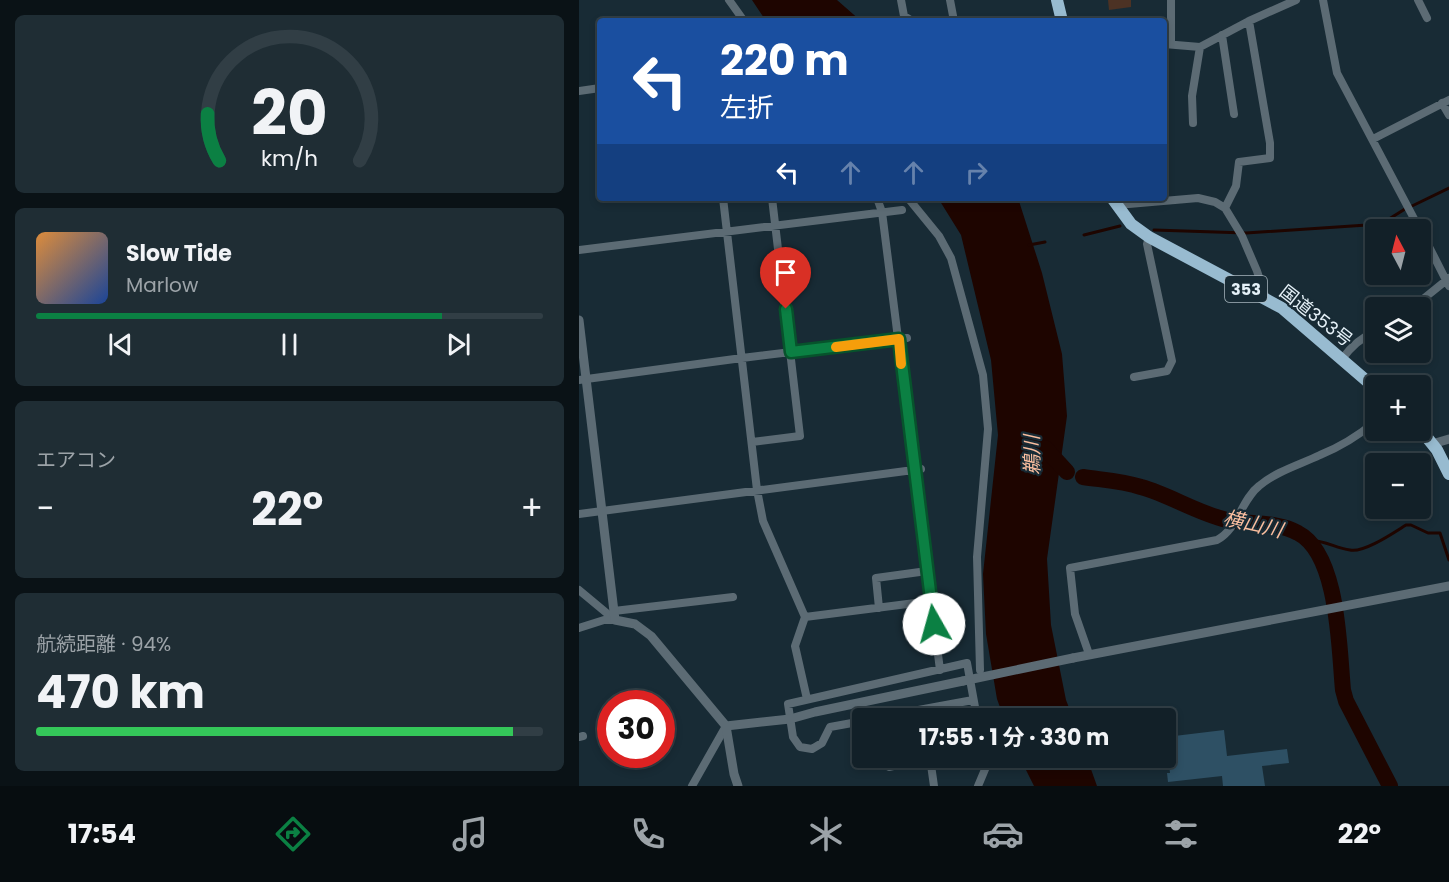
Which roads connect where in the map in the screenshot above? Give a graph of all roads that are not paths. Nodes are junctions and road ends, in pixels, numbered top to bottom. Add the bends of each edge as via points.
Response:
1 (729, 0) edge
2 (901, 0) edge
3 (950, 0) edge
4 (1057, 0) edge
5 (1171, 0) edge
6 (1296, 0) edge
7 (1323, 0) edge
8 (1418, 0) edge
9 (742, 18) edge
10 (907, 18) edge
11 (953, 18) edge
12 (1061, 18) edge
13 (1427, 18) dead end
14 (1249, 21) junction
15 (1222, 35) junction
16 (1167, 44) edge
17 (1200, 47) junction
18 (597, 88) edge
19 (579, 91) edge
20 (1446, 101) edge
21 (1234, 114) dead end
22 (1449, 115) edge
23 (1193, 123) dead end
24 (1373, 139) junction
25 (1167, 199) edge
26 (723, 201) edge
27 (772, 201) edge
28 (878, 201) edge
29 (910, 201) edge
30 (1136, 201) edge
31 (1115, 202) edge
32 (1225, 208) junction
33 (902, 210) dead end
34 (882, 212) junction
35 (1414, 219) edge
36 (775, 224) junction
37 (727, 230) junction
38 (1149, 237) junction
39 (579, 250) edge
40 (1431, 250) edge
41 (1448, 281) edge
42 (1427, 297) edge
43 (1266, 299) junction
44 (579, 320) edge
45 (1365, 337) edge
46 (903, 339) junction
47 (791, 352) junction
48 (742, 358) junction
49 (1342, 359) junction
50 (1134, 377) dead end
51 (1365, 379) edge
52 (583, 380) edge
53 (1365, 429) edge
54 (1449, 439) edge
55 (1430, 441) edge
56 (752, 442) junction
57 (1432, 444) junction
58 (918, 470) junction
59 (1449, 474) edge
60 (757, 490) junction
61 (603, 511) junction
62 (579, 514) edge
63 (927, 571) junction
64 (1449, 586) edge
65 (579, 590) edge
66 (733, 597) dead end
67 (931, 601) junction
68 (879, 608) junction
69 (615, 615) junction
70 (805, 617) junction
71 (579, 628) edge
72 (1089, 654) junction
73 (940, 670) junction
74 (979, 670) dead end
75 (807, 699) junction
76 (973, 700) junction
77 (934, 708) edge
78 (975, 708) edge
79 (790, 719) junction
80 (852, 723) edge
81 (726, 726) junction
82 (931, 768) edge
83 (986, 768) edge
84 (692, 786) edge
85 (738, 786) edge
86 (934, 786) edge
87 (978, 786) edge

1 - 9 street
2 - 10 street
3 - 11 street
4 - 12 highway
5 - 16 street
6 - 14 street
7 - 24 street via 1337,73
8 - 13 street
14 - 15 street
14 - 32 street via 1270,158 1239,162 1236,186
15 - 17 street
15 - 21 street
16 - 17 street
17 - 23 street via 1192,96
18 - 19 street
20 - 22 street
20 - 24 street
24 - 35 street
25 - 32 street via 1198,198
26 - 37 street
27 - 36 street
28 - 34 street
29 - 74 street via 951,258 983,375 988,429 977,557
30 - 31 street
31 - 38 highway, 国道353号 / 353 via 1131,224
32 - 43 street via 1240,232
33 - 34 street
34 - 36 street
34 - 46 street
36 - 37 street
36 - 47 street
37 - 39 street
37 - 48 street
38 - 43 highway, 国道353号 / 353
38 - 50 street via 1149,255 1172,361 1167,370
40 - 41 street
41 - 42 street
43 - 49 highway, 国道353号 / 353
44 - 52 street
45 - 49 street
46 - 47 street
46 - 58 street
47 - 48 street
47 - 56 street via 800,436
48 - 52 street
48 - 56 street
49 - 51 highway, 国道353号 / 353
52 - 61 street
53 - 72 street via 1322,455 1264,482 1217,540 1069,568 1075,614
54 - 57 street
55 - 57 highway
56 - 60 street
57 - 59 highway
58 - 60 street
58 - 63 street
60 - 61 street
60 - 70 street via 763,521
61 - 62 street
61 - 69 street
63 - 67 street
63 - 68 street via 876,578
64 - 72 street
65 - 69 street
66 - 69 street
67 - 68 street
67 - 73 street
68 - 70 street
69 - 71 street
69 - 81 street via 651,636
70 - 75 street via 795,646
72 - 79 street, bridge
73 - 75 street
73 - 76 street via 967,663
75 - 79 street via 788,704
76 - 77 street
76 - 78 street
79 - 80 street via 793,737 800,747 812,749 822,743 830,727
79 - 81 street
81 - 84 street
81 - 85 street
82 - 86 street
83 - 87 street

